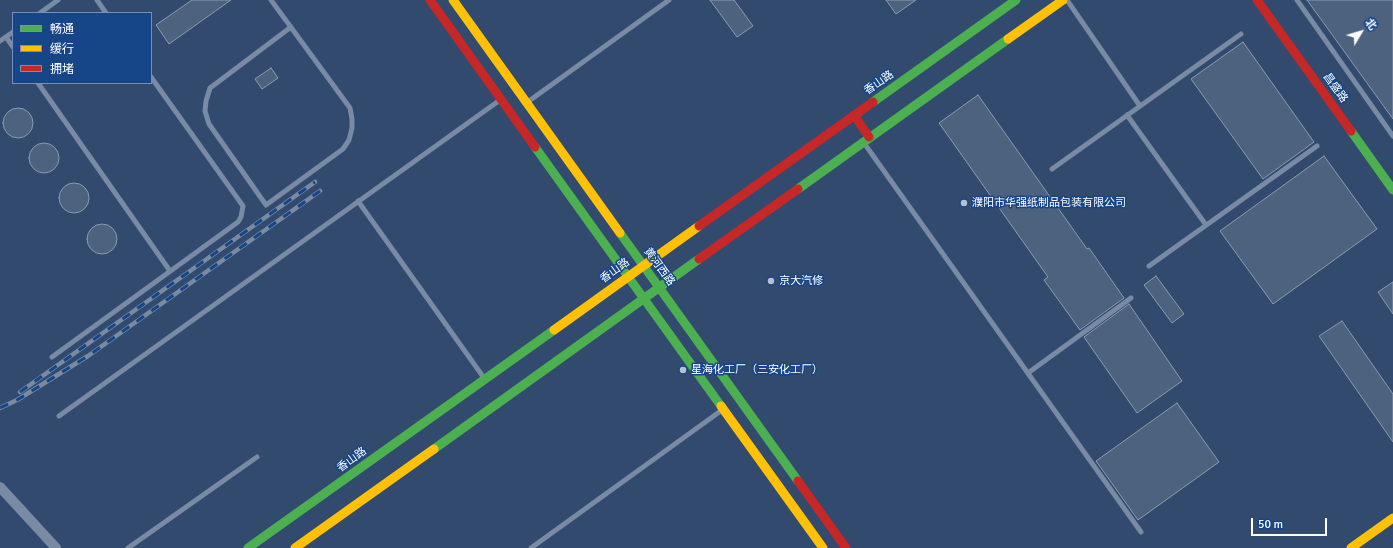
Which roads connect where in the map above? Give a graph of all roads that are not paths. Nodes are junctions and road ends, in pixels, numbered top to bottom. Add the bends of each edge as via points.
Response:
1 (58, 0) edge
2 (96, 0) edge
3 (271, 0) edge
4 (430, 0) edge
5 (453, 0) edge
6 (670, 0) edge
7 (1016, 0) edge
8 (1062, 0) edge
9 (1067, 0) edge
10 (1257, 0) edge
11 (1297, 0) edge
12 (41, 12) edge
13 (105, 12) edge
14 (291, 27) junction
15 (12, 33) edge
16 (1241, 34) dead end
17 (6, 37) junction
18 (0, 41) edge
19 (12, 46) edge
20 (152, 77) edge
21 (39, 84) edge
22 (501, 99) junction
23 (526, 103) junction
24 (1140, 106) junction
25 (854, 115) junction
26 (1127, 115) junction
27 (1393, 136) edge
28 (866, 140) junction
29 (1317, 146) dead end
30 (1052, 169) dead end
31 (1393, 190) edge
32 (358, 201) junction
33 (1206, 226) junction
34 (643, 266) junction
35 (1149, 266) dead end
36 (170, 271) junction
37 (628, 276) junction
38 (658, 288) junction
39 (644, 298) junction
40 (1131, 298) dead end
41 (52, 357) dead end
42 (1028, 373) junction
43 (485, 379) junction
44 (723, 409) junction
45 (59, 416) dead end
46 (257, 457) dead end
47 (0, 487) edge
48 (1393, 518) edge
49 (1141, 532) dead end
50 (56, 548) edge
51 (128, 548) edge
52 (248, 548) edge
53 (295, 548) edge
54 (531, 548) edge
55 (823, 548) edge
56 (846, 548) edge
57 (1351, 548) edge

1 - 12 lane
2 - 13 lane
3 - 14 lane
4 - 22 street
5 - 23 street, 黄河西路
6 - 23 lane
7 - 25 street, 香山路
8 - 28 street
9 - 24 lane
10 - 31 street, 昌盛路
11 - 27 lane
14 - 14 lane via 210,88 206,101 205,111 209,124 266,205 343,149 352,128 350,108
15 - 17 lane
16 - 24 lane
17 - 18 lane
17 - 19 lane
20 - 36 lane via 243,206 238,222
21 - 36 lane
22 - 32 lane
22 - 37 street
23 - 34 street, 黄河西路
24 - 26 lane
25 - 28 street
25 - 34 street, 香山路
26 - 30 lane
26 - 33 lane
28 - 38 street
28 - 42 lane
29 - 33 lane
32 - 43 lane
32 - 45 lane
33 - 35 lane
34 - 37 street, 香山路
34 - 38 street, 黄河西路
36 - 41 lane
37 - 39 street
37 - 43 street, 香山路
38 - 39 street
38 - 56 street, 黄河西路
39 - 44 street
39 - 53 street
40 - 42 lane
42 - 49 lane
43 - 52 street, 香山路
44 - 54 lane
44 - 55 street
46 - 51 lane
47 - 50 street
48 - 57 street

